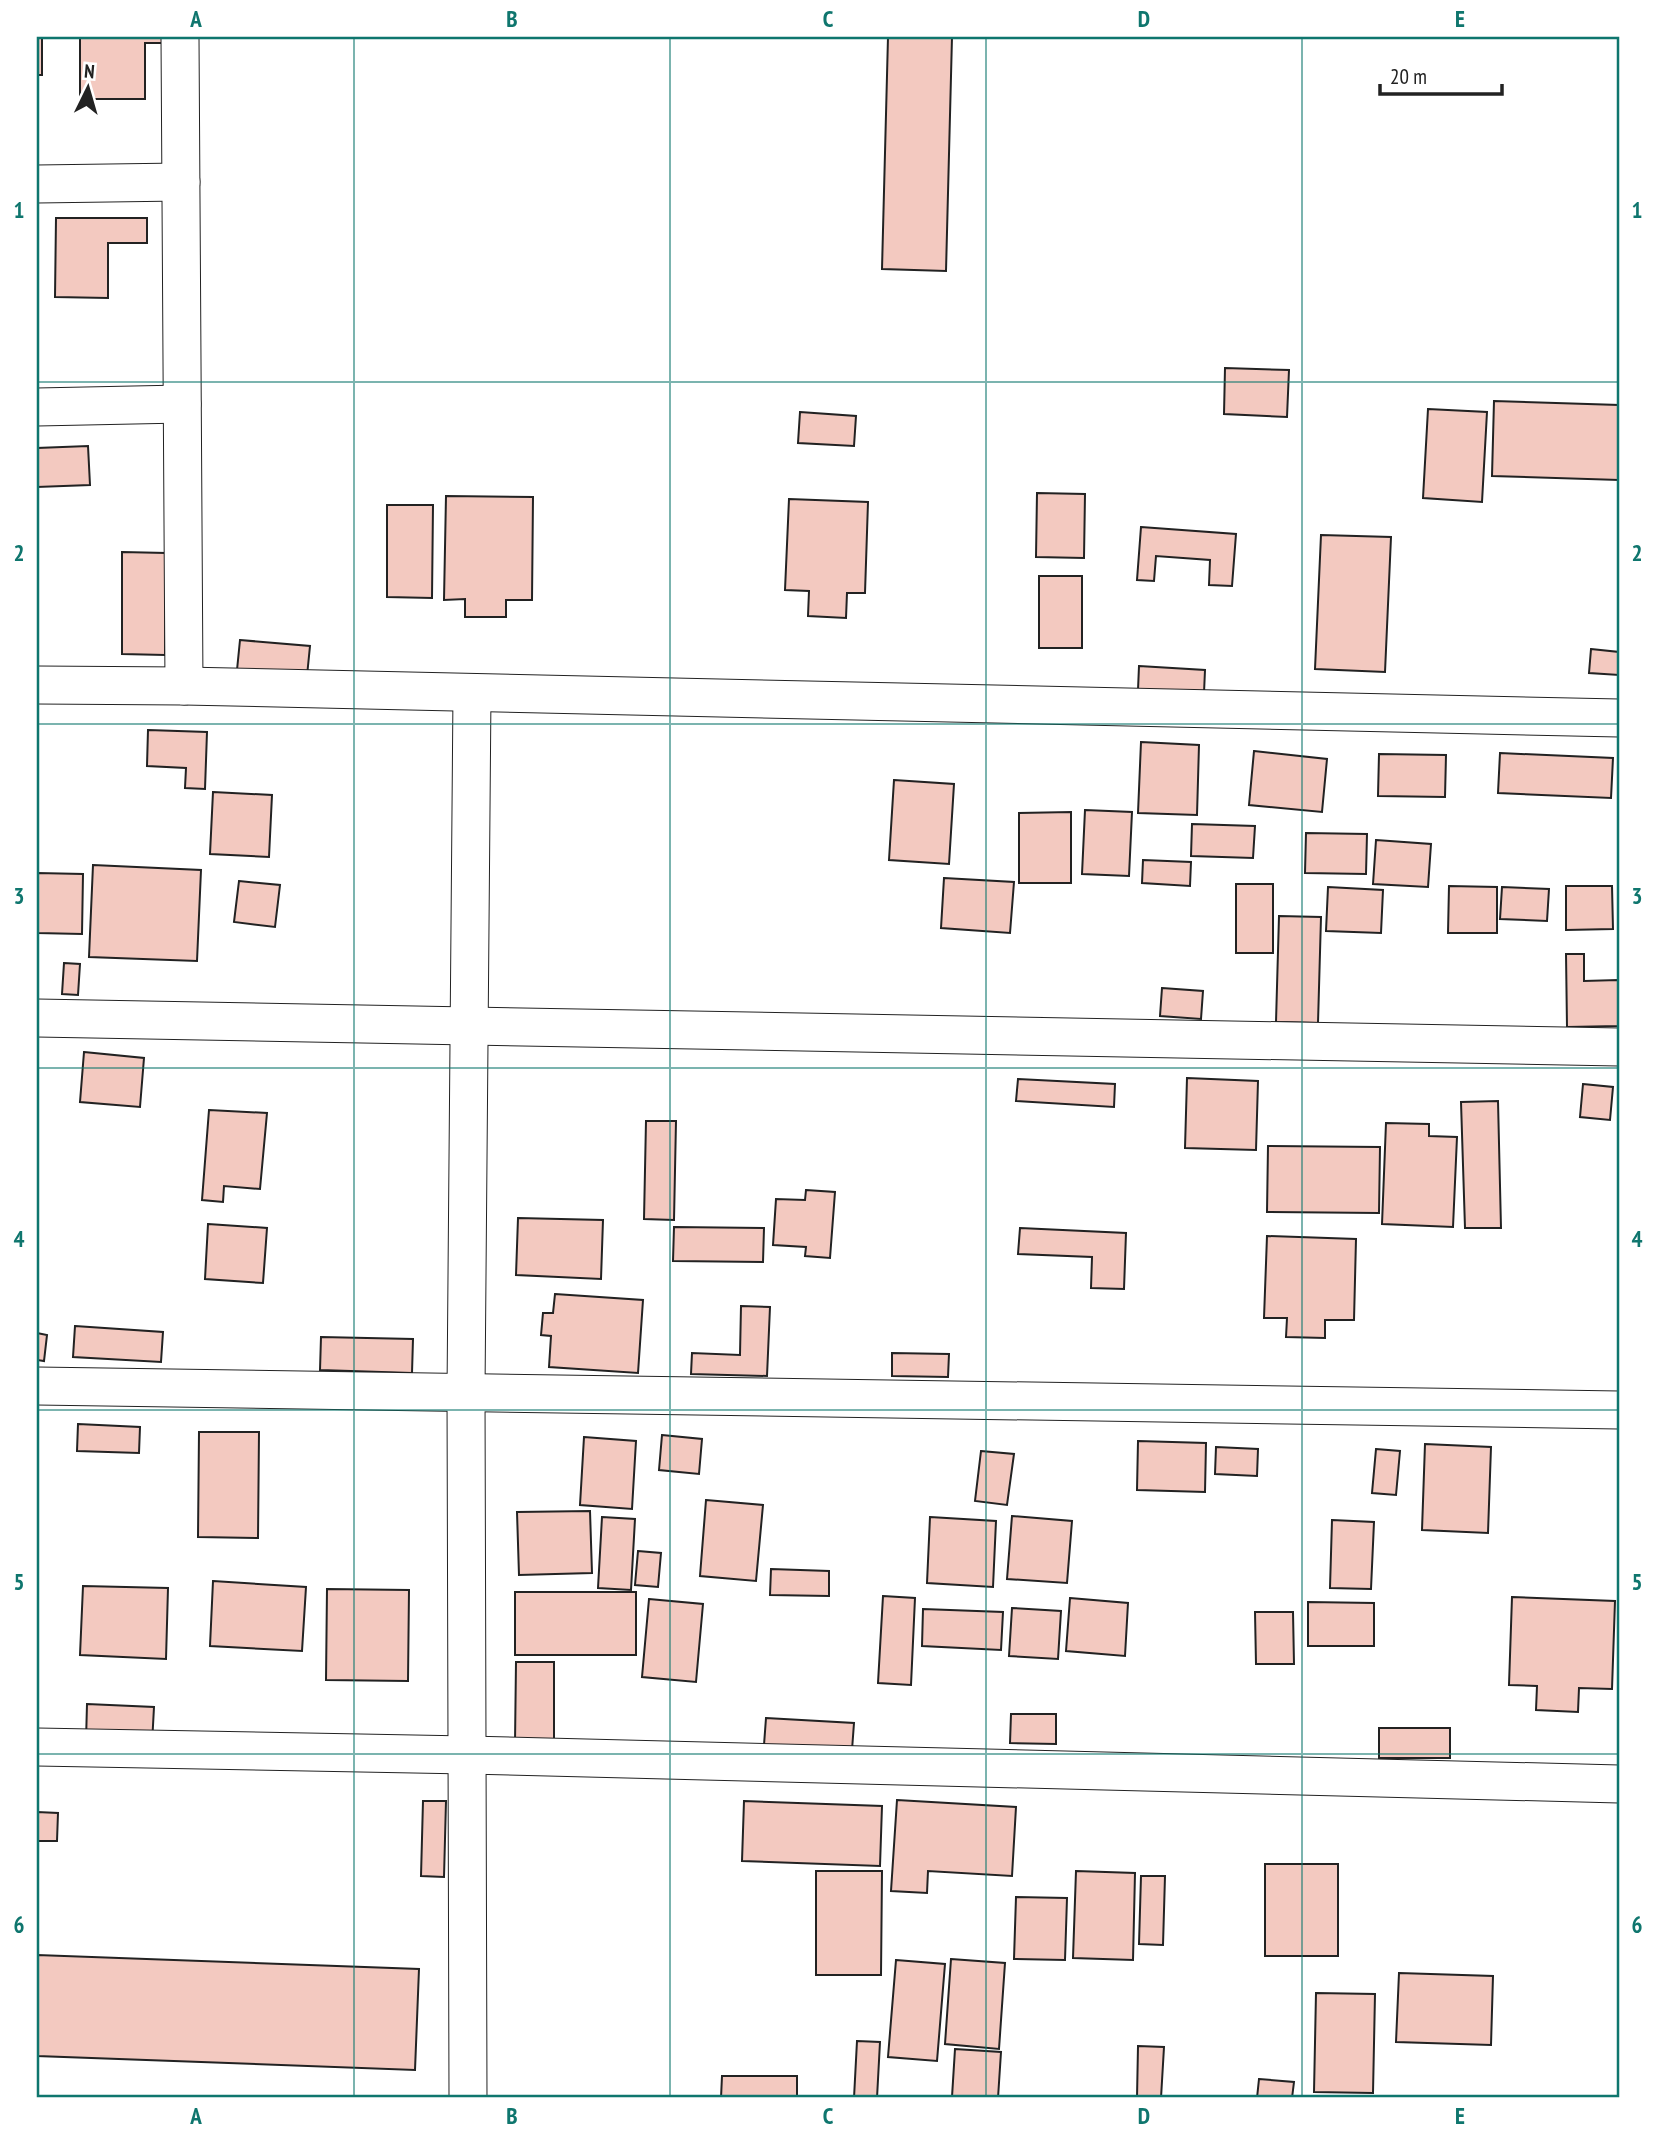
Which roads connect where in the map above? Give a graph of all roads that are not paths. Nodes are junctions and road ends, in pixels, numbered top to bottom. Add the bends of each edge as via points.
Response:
1 (180, 37) edge
2 (181, 182) junction
3 (37, 184) edge
4 (182, 404) junction
5 (37, 407) edge
6 (37, 685) edge
7 (184, 686) junction
8 (472, 692) junction
9 (1619, 718) edge
10 (37, 1018) edge
11 (470, 1025) junction
12 (1619, 1047) edge
13 (37, 1386) edge
14 (467, 1392) junction
15 (1619, 1410) edge
16 (37, 1747) edge
17 (467, 1755) junction
18 (1619, 1784) edge
19 (467, 2098) edge

1 - 2 street
2 - 3 street
2 - 4 street
4 - 5 street
4 - 7 street
6 - 7 street
7 - 8 street
8 - 9 street
8 - 11 street
10 - 11 street
11 - 12 street
11 - 14 street
13 - 14 street
14 - 15 street
14 - 17 street
16 - 17 street
17 - 18 street
17 - 19 street

